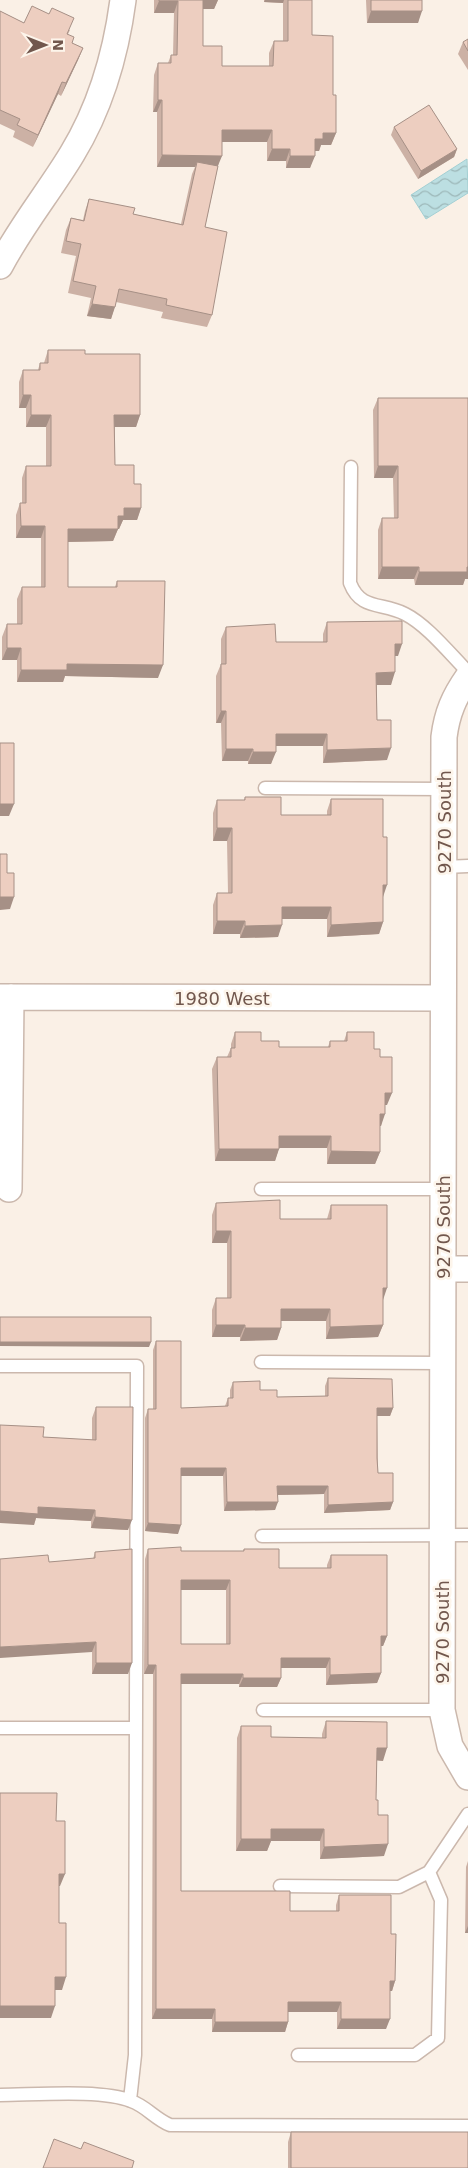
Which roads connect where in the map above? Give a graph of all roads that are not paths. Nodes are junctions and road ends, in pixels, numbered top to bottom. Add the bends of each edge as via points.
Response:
1 (123, 0) edge
2 (0, 266) edge
3 (351, 467) dead end
4 (468, 672) edge
5 (468, 677) edge
6 (266, 788) dead end
7 (444, 788) junction
8 (444, 866) junction
9 (468, 866) edge
10 (5, 997) edge
11 (443, 998) junction
12 (9, 1189) dead end
13 (261, 1189) dead end
14 (443, 1189) junction
15 (443, 1269) junction
16 (468, 1269) edge
17 (261, 1362) dead end
18 (442, 1363) junction
19 (0, 1366) edge
20 (442, 1534) junction
21 (468, 1535) edge
22 (262, 1536) dead end
23 (264, 1710) dead end
24 (442, 1710) junction
25 (0, 1728) edge
26 (136, 1728) junction
27 (468, 1777) edge
28 (468, 1814) edge
29 (429, 1872) junction
30 (280, 1886) dead end
31 (298, 2054) dead end
32 (0, 2095) edge
33 (130, 2100) junction
34 (468, 2126) edge

1 - 2 street via 110,65 89,124
3 - 4 lane via 350,583 355,595 364,602 404,613 416,621
5 - 7 street, 9270 South via 454,696 446,716
6 - 7 lane
7 - 8 street, 9270 South
8 - 9 lane
8 - 11 street, 9270 South
10 - 11 street, 1980 West
10 - 12 street
11 - 14 street, 9270 South
13 - 14 lane
14 - 15 street, 9270 South
15 - 16 street
15 - 18 street, 9270 South
17 - 18 lane
18 - 20 street, 9270 South
19 - 26 lane via 137,1366
20 - 21 lane
20 - 22 lane
20 - 24 street, 9270 South
23 - 24 lane
24 - 27 street, 9270 South via 450,1746
25 - 26 lane
26 - 33 lane via 135,2055
28 - 29 lane
29 - 30 lane via 399,1886
29 - 31 lane via 440,1900 438,2038 416,2055
32 - 33 lane via 92,2095
33 - 34 lane via 170,2125

